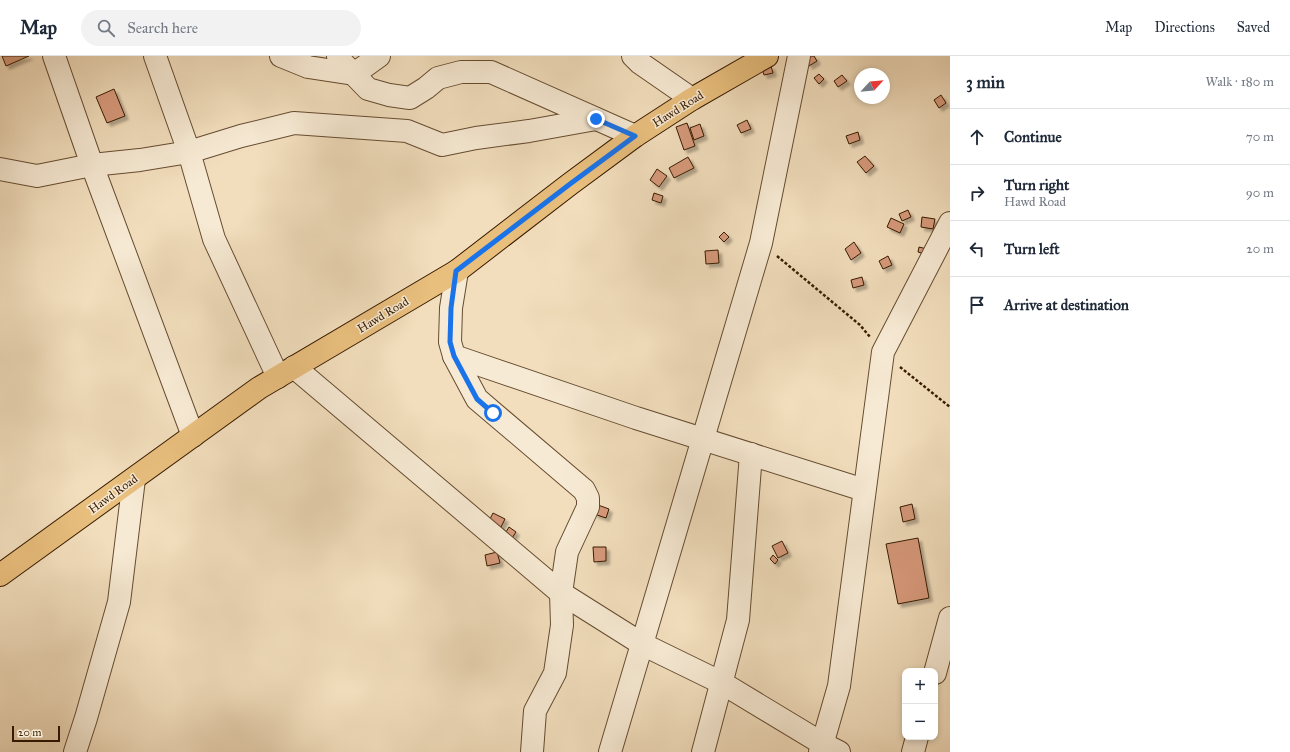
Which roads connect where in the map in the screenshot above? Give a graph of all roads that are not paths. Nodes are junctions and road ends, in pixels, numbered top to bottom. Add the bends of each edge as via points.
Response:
1 (54, 56) edge
2 (155, 56) edge
3 (281, 56) edge
4 (338, 56) edge
5 (379, 56) edge
6 (633, 56) edge
7 (766, 56) edge
8 (800, 56) edge
9 (354, 74) junction
10 (692, 99) junction
11 (596, 119) junction
12 (635, 136) junction
13 (189, 152) junction
14 (92, 165) junction
15 (0, 169) edge
16 (950, 223) edge
17 (456, 271) junction
18 (454, 356) junction
19 (286, 372) junction
20 (193, 436) junction
21 (704, 438) junction
22 (752, 454) junction
23 (134, 479) junction
24 (864, 490) junction
25 (0, 575) edge
26 (561, 593) junction
27 (950, 618) edge
28 (642, 644) junction
29 (936, 668) edge
30 (722, 683) junction
31 (917, 740) edge
32 (827, 749) edge
33 (75, 752) edge
34 (532, 752) edge
35 (610, 752) edge
36 (704, 752) edge
37 (913, 752) edge

1 - 14 street
2 - 13 street
3 - 9 street via 308,67
4 - 9 street
5 - 9 street
6 - 10 street
7 - 10 main road, Hawd Road
8 - 21 street via 761,243
9 - 11 street via 368,89 410,98 438,78 461,72 491,72
10 - 12 main road, Hawd Road
11 - 12 street
11 - 13 street via 442,145 407,131 294,123
12 - 17 main road, Hawd Road
13 - 14 street
13 - 19 street via 214,239
14 - 15 street via 37,176
14 - 20 street
16 - 24 street via 882,352
17 - 18 street via 450,342
17 - 19 main road, Hawd Road
18 - 21 street via 636,418
18 - 26 street via 477,399 584,490 588,498 588,507 567,552
19 - 20 main road, Hawd Road via 259,388
19 - 26 street
20 - 23 main road, Hawd Road
21 - 22 street
21 - 28 street
22 - 24 street
22 - 30 street via 738,620
23 - 25 main road, Hawd Road
23 - 33 street via 119,602
24 - 32 street via 839,686
26 - 28 street
26 - 34 street via 562,625 556,668 535,711
27 - 29 street
28 - 30 street
28 - 35 street
30 - 32 street
30 - 36 street
31 - 37 street

